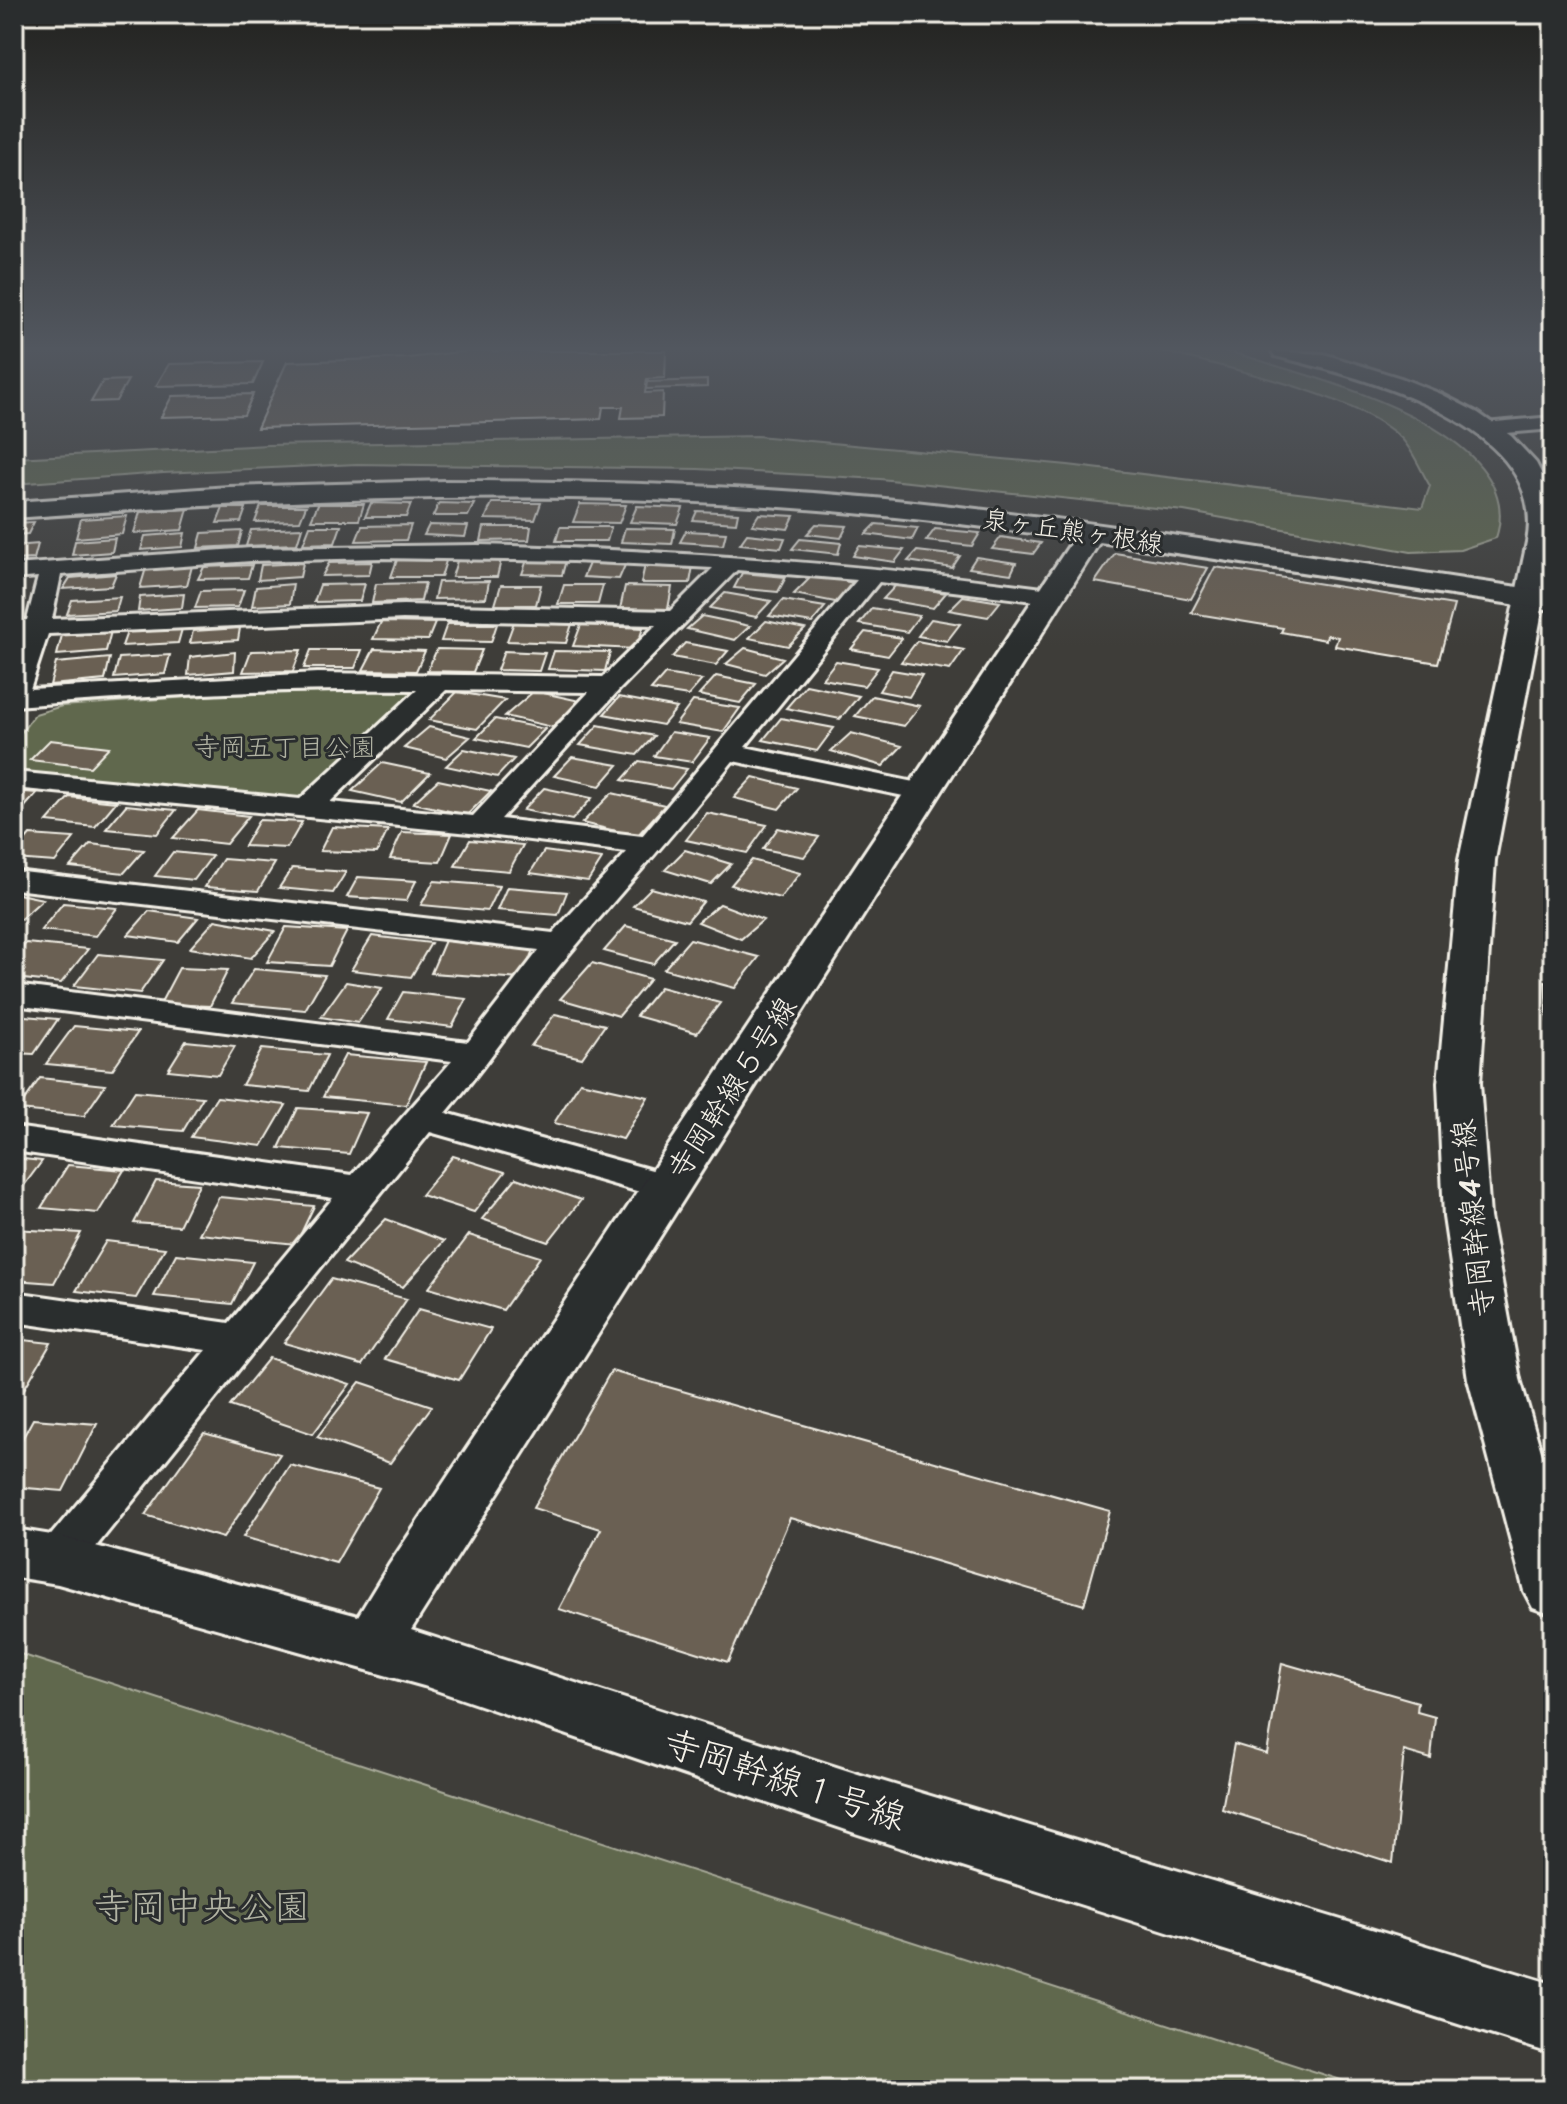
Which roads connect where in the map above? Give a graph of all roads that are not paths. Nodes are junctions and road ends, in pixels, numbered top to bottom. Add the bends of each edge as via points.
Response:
1 (1509, 449) edge
2 (1544, 484) edge
3 (14, 499) edge
4 (14, 510) edge
5 (1092, 532) junction
6 (731, 563) junction
7 (51, 569) junction
8 (14, 572) edge
9 (874, 574) junction
10 (1542, 593) edge
11 (1051, 596) junction
12 (674, 618) junction
13 (26, 627) edge
14 (440, 682) junction
15 (610, 685) junction
16 (14, 698) edge
17 (727, 752) junction
18 (14, 780) edge
19 (923, 792) junction
20 (306, 809) junction
21 (480, 825) junction
22 (649, 846) junction
23 (14, 880) edge
24 (561, 943) junction
25 (14, 995) edge
26 (477, 1054) junction
27 (422, 1118) junction
28 (14, 1139) edge
29 (668, 1187) junction
30 (361, 1189) junction
31 (14, 1307) edge
32 (237, 1339) junction
33 (36, 1556) edge
34 (1553, 1591) edge
35 (372, 1645) junction
36 (1553, 2019) edge

1 - 2 street
2 - 10 street, 寺岡幹線4号線
3 - 10 main road, 泉ヶ丘熊ヶ根線 via 356,479 662,481 1000,507
4 - 5 main road, 泉ヶ丘熊ヶ根線 via 299,493 610,491 872,506
5 - 10 main road, 泉ヶ丘熊ヶ根線
5 - 11 street, 寺岡幹線５号線
6 - 7 street via 509,552 366,552
6 - 9 street
6 - 12 street
7 - 8 street
7 - 13 street
9 - 11 street
9 - 17 street
10 - 34 street, 寺岡幹線4号線 via 1477,860 1459,1083 1467,1217 1494,1379
11 - 19 street, 寺岡幹線５号線
12 - 13 street via 403,612
12 - 15 street
13 - 16 street
14 - 15 street
14 - 16 street via 302,681
14 - 20 street
15 - 21 street
17 - 19 street
17 - 22 street
18 - 20 street
19 - 29 street, 寺岡幹線５号線
20 - 21 street
21 - 22 street
22 - 24 street
23 - 24 street
24 - 26 street
25 - 26 street
26 - 27 street
27 - 29 street
27 - 30 street
28 - 30 street
29 - 35 street, 寺岡幹線５号線
30 - 32 street
31 - 32 street
32 - 33 street
33 - 35 street, 寺岡幹線１号線
35 - 36 street, 寺岡幹線１号線 via 858,1804

